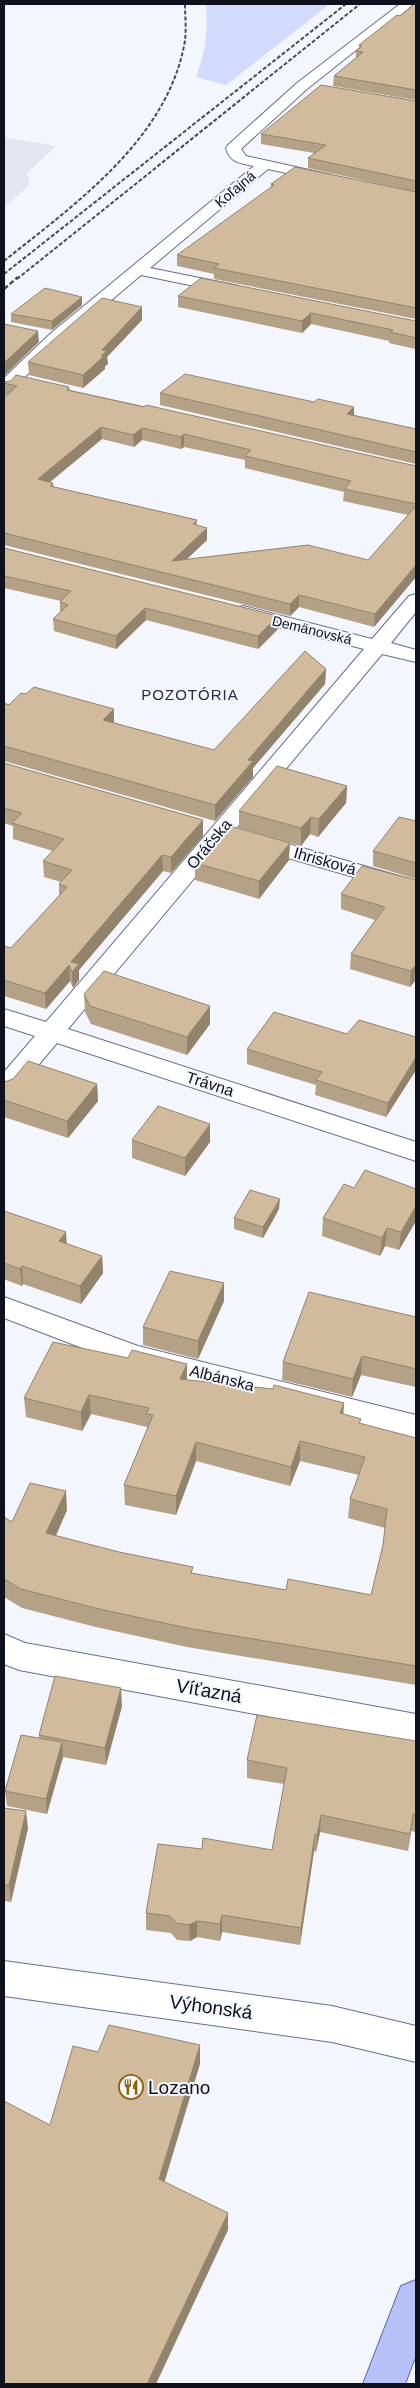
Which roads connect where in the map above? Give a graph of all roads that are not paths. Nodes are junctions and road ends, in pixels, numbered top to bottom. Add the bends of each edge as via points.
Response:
1 (405, 7) edge
2 (416, 12) edge
3 (302, 86) junction
4 (321, 90) edge
5 (264, 165) junction
6 (340, 181) edge
7 (138, 270) junction
8 (254, 293) edge
9 (38, 335) edge
10 (56, 338) junction
11 (9, 383) edge
12 (32, 383) edge
13 (416, 600) edge
14 (223, 607) edge
15 (376, 646) junction
16 (416, 656) edge
17 (210, 828) junction
18 (416, 888) edge
19 (4, 1017) edge
20 (52, 1032) junction
21 (4, 1088) edge
22 (416, 1152) edge
23 (4, 1307) edge
24 (416, 1427) edge
25 (4, 1648) edge
26 (416, 1729) edge
27 (4, 1978) edge
28 (416, 2044) edge
29 (416, 2301) edge
30 (384, 2384) edge

1 - 2 street
1 - 3 street, Koľajná
3 - 4 street
3 - 5 street, Koľajná via 233,146 236,156
5 - 6 street
5 - 7 street, Koľajná
7 - 8 street
7 - 10 street, Koľajná
9 - 10 street
10 - 11 street, Koľajná
11 - 12 street
13 - 15 street, Oráčska
14 - 15 street, Demänovská
15 - 16 street, Demänovská
15 - 17 street, Oráčska
17 - 18 street, Ihrisková
17 - 20 street, Oráčska
19 - 20 street, Trávna
20 - 21 street, Oráčska
20 - 22 street, Trávna
23 - 24 street, Albánska via 132,1356
25 - 26 street, Víťazná via 19,1656
27 - 28 street, Výhonská via 332,2024
29 - 30 main road

